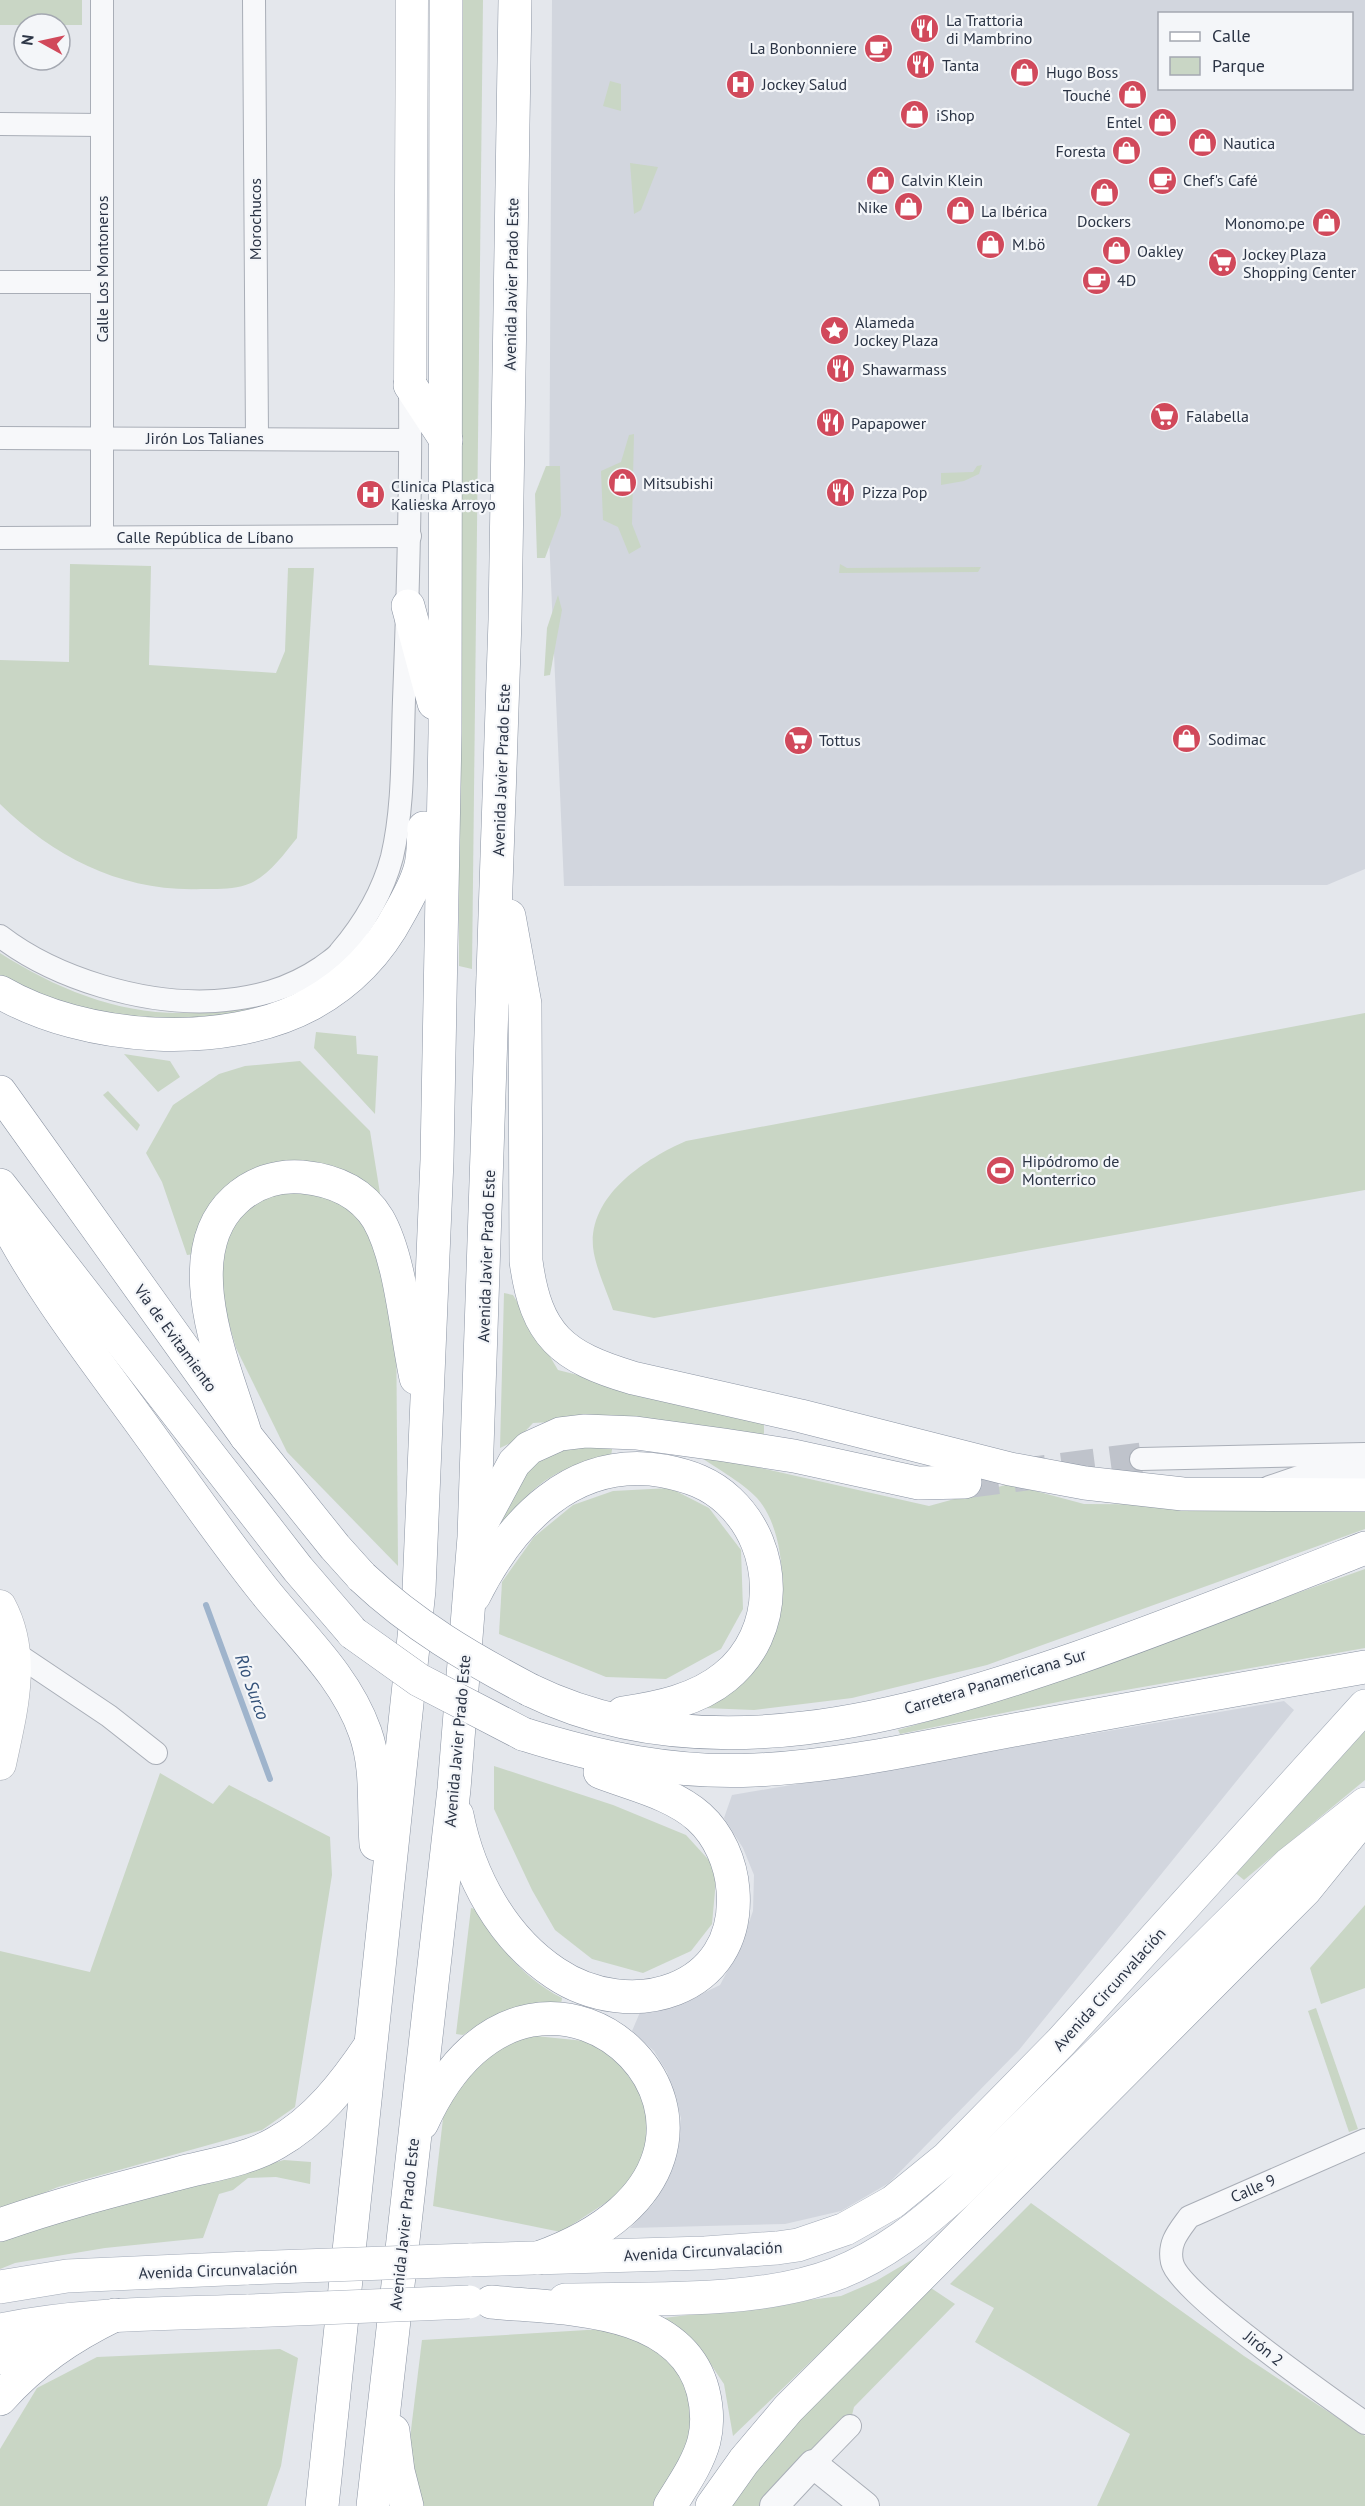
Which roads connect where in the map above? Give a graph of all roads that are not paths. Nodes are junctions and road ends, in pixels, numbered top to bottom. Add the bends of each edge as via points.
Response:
1 (102, 0) edge
2 (254, 0) edge
3 (412, 0) edge
4 (515, 0) edge
5 (446, 1) edge
6 (0, 124) edge
7 (102, 125) junction
8 (0, 282) edge
9 (102, 282) junction
10 (410, 385) junction
11 (257, 437) junction
12 (0, 438) edge
13 (102, 438) junction
14 (410, 440) junction
15 (446, 440) junction
16 (410, 536) junction
17 (102, 537) junction
18 (0, 538) edge
19 (408, 606) junction
20 (445, 733) junction
21 (498, 874) junction
22 (0, 936) edge
23 (0, 992) edge
24 (0, 1092) edge
25 (0, 1185) edge
26 (0, 1211) edge
27 (427, 1430) junction
28 (246, 1436) junction
29 (1365, 1454) edge
30 (1141, 1459) tunnel mouth
31 (1365, 1474) edge
32 (965, 1482) tunnel mouth
33 (1254, 1495) junction
34 (1365, 1495) edge
35 (474, 1538) junction
36 (1365, 1548) edge
37 (362, 1577) joint
38 (0, 1606) edge
39 (470, 1606) junction
40 (15, 1653) junction
41 (1365, 1666) edge
42 (1365, 1706) edge
43 (597, 1715) junction
44 (523, 1734) junction
45 (156, 1753) dead end
46 (0, 1764) edge
47 (454, 1789) junction
48 (1365, 1803) edge
49 (1365, 1816) edge
50 (384, 1924) junction
51 (371, 2044) junction
52 (1365, 2140) edge
53 (413, 2147) junction
54 (0, 2225) edge
55 (538, 2258) junction
56 (1172, 2264) joint
57 (0, 2287) edge
58 (480, 2302) junction
59 (115, 2315) junction
60 (64, 2320) junction
61 (0, 2330) edge
62 (0, 2358) edge
63 (389, 2368) junction
64 (0, 2399) edge
65 (1365, 2423) edge
66 (850, 2426) dead end
67 (813, 2464) junction
68 (326, 2469) junction
69 (309, 2506) edge
70 (322, 2506) edge
71 (373, 2506) edge
72 (407, 2506) edge
73 (670, 2506) edge
74 (712, 2506) edge
75 (774, 2506) edge
76 (865, 2506) edge

1 - 7 street, Calle Los Montoneros
2 - 11 street, Morochucos
3 - 10 main road
4 - 21 main road, Avenida Javier Prado Este
5 - 15 main road
6 - 7 street
7 - 9 street, Calle Los Montoneros
8 - 9 street
9 - 13 street, Calle Los Montoneros
10 - 14 street
10 - 15 main road
11 - 13 street, Jirón Los Talianes
11 - 14 street, Jirón Los Talianes
12 - 13 street, Jirón Los Talianes
13 - 17 street, Calle Los Montoneros
14 - 16 street
15 - 20 main road
16 - 17 street, Calle República de Líbano
16 - 19 street
17 - 18 street, Calle República de Líbano
19 - 20 main road
19 - 22 street via 396,838 386,877 368,914 339,954 296,983 271,993 175,1001 127,993 90,981 41,961
20 - 23 main road via 430,790 420,869 406,901 359,969 311,1004 275,1019 239,1027 144,1033 59,1019
20 - 27 main road via 437,1160
21 - 33 main road via 525,1004 526,1261 538,1309 562,1347 587,1363 633,1378 1010,1468 1154,1492
21 - 35 main road, Avenida Javier Prado Este
24 - 28 main road, Vía de Evitamiento
25 - 44 main road, bridge via 298,1569 353,1633 419,1680
26 - 50 main road via 29,1263 107,1377 262,1588 348,1696 365,1732 374,1767
27 - 28 main road via 393,1262 382,1227 353,1193 322,1180 296,1177 266,1180 241,1194 220,1217 208,1246 205,1281 209,1302
27 - 50 main road via 419,1590
28 - 37 main road, Vía de Evitamiento
29 - 30 street
31 - 33 street via 1311,1476
32 - 35 main road via 918,1483 794,1456 636,1433 573,1432 529,1448 514,1463
33 - 34 main road
35 - 39 main road, Avenida Javier Prado Este
36 - 43 main road, Carretera Panamericana Sur via 1022,1677 874,1716 795,1730 734,1732 666,1728
37 - 43 main road, Carretera Panamericana Sur, bridge via 445,1644 530,1690
38 - 40 main road via 8,1621
39 - 43 main road via 494,1561 518,1528 551,1496 575,1484 624,1470 658,1470 703,1482 729,1500 757,1539 766,1576 763,1618 749,1651 725,1677 696,1694 641,1710
39 - 47 main road, Avenida Javier Prado Este
40 - 45 street
40 - 46 main road via 15,1686
41 - 44 main road via 778,1769 711,1770 652,1765 578,1751
42 - 55 main road, Avenida Circunvalación via 1061,2042 947,2158 893,2202 845,2229 798,2245
44 - 47 main road via 591,1769 662,1795 690,1810 707,1826 727,1862 734,1900 721,1947 693,1980 657,1996 628,1998 584,1988 544,1965 504,1924 486,1895 467,1852
47 - 53 main road, Avenida Javier Prado Este
48 - 58 main road, Avenida Circunvalación via 1289,1864 952,2198 908,2234 868,2259 812,2283 760,2293
49 - 74 main road via 1305,1890 788,2409
50 - 51 main road
51 - 54 main road via 326,2103 274,2144
51 - 68 main road
52 - 56 street, Calle 9 via 1189,2217 1172,2240
53 - 55 main road via 429,2108 453,2069 479,2044 516,2023 548,2019 575,2022 610,2035 633,2053 655,2086 662,2113 661,2149 653,2173 632,2204 612,2222 583,2240
53 - 63 main road, Avenida Javier Prado Este
55 - 57 main road, Avenida Circunvalación, bridge via 67,2276
56 - 65 street, Jirón 2 via 1203,2299 1282,2364
58 - 59 main road, Avenida Circunvalación, bridge
58 - 73 main road via 573,2310 622,2319 660,2334 688,2358 701,2382 707,2426 700,2454
59 - 60 main road, Avenida Circunvalación
59 - 64 main road via 58,2346
60 - 61 main road, Avenida Circunvalación
60 - 62 main road
63 - 71 main road, Avenida Javier Prado Este
63 - 72 main road via 394,2446
66 - 67 street
67 - 75 street
67 - 76 street
68 - 69 main road
68 - 70 main road

